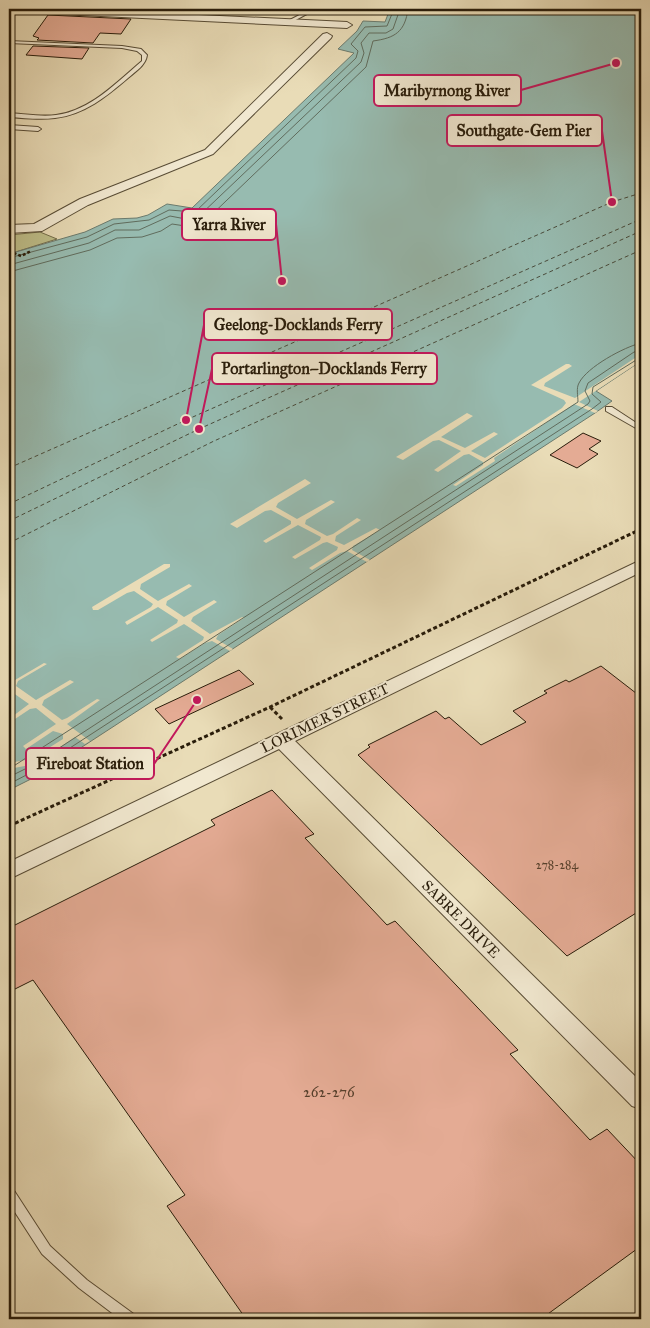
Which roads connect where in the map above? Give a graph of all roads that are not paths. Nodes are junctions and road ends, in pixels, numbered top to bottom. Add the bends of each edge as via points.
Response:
1 (18, 9) edge
2 (314, 9) edge
3 (150, 12) edge
4 (288, 22) junction
5 (347, 25) dead end
6 (328, 36) dead end
7 (9, 42) edge
8 (9, 115) edge
9 (9, 127) edge
10 (38, 129) dead end
11 (9, 229) edge
12 (609, 409) dead end
13 (641, 429) edge
14 (641, 565) edge
15 (281, 739) junction
16 (9, 871) edge
17 (641, 1098) edge
18 (9, 1193) edge
19 (130, 1319) edge

1 - 3 street
2 - 4 lane
3 - 4 street
4 - 5 street
6 - 11 street via 209,152 84,202 37,228
7 - 8 lane via 122,47 139,50 145,55 144,61 92,104 70,114
9 - 10 lane
12 - 13 lane
14 - 15 street, LORIMER STREET
15 - 16 street, LORIMER STREET
15 - 17 street, SABRE DRIVE
18 - 19 lane via 46,1250 83,1284

